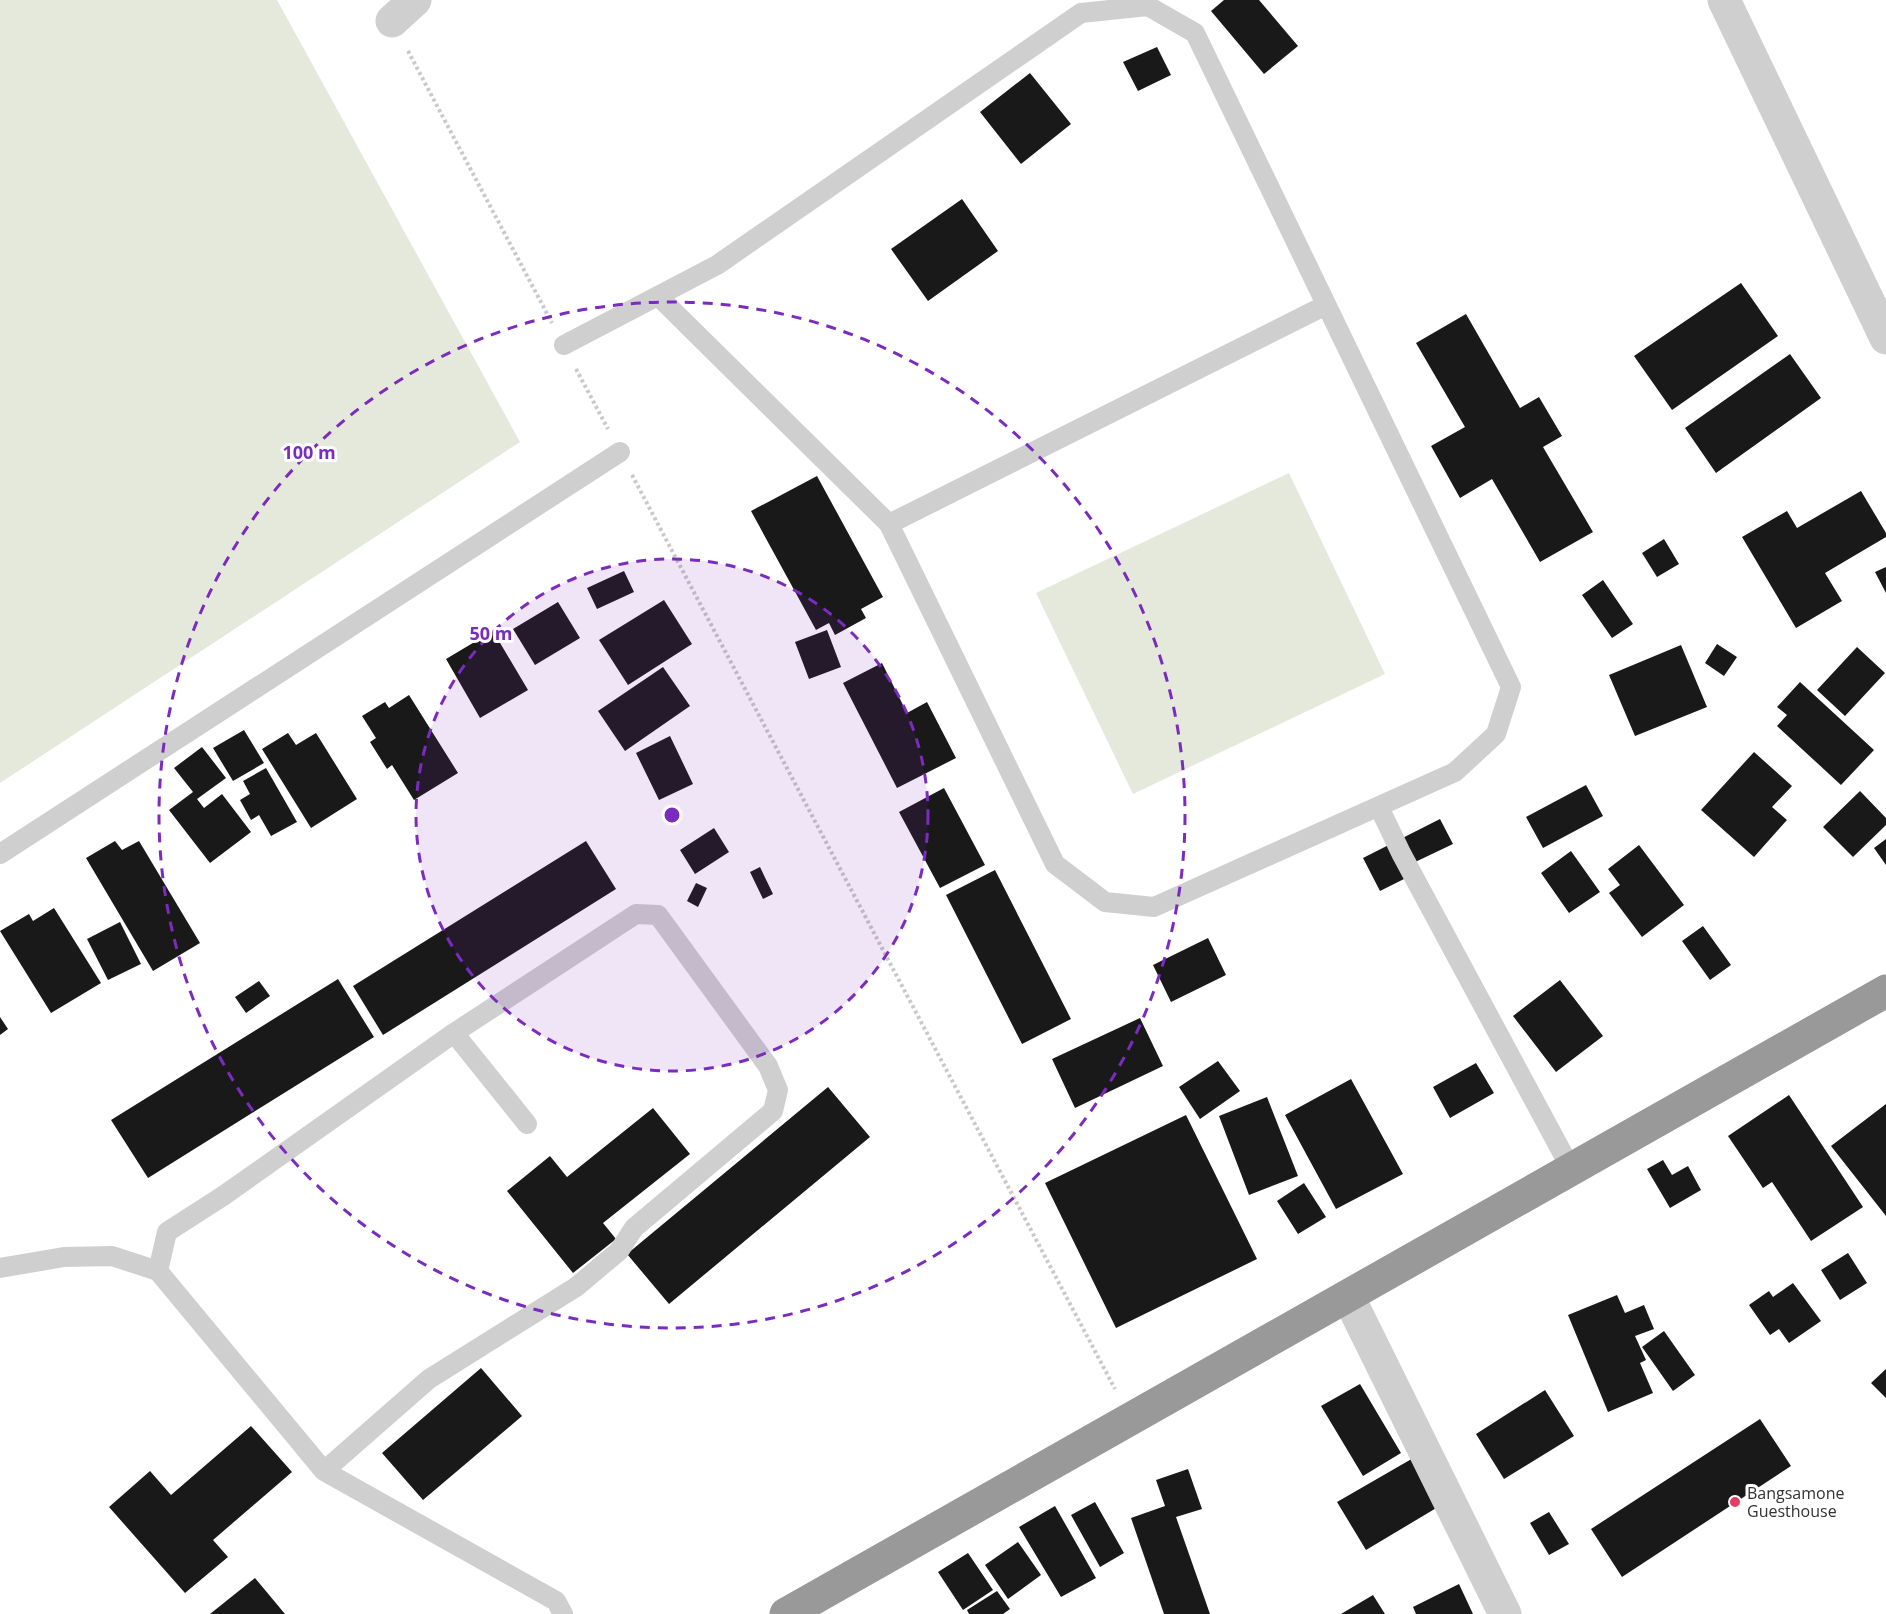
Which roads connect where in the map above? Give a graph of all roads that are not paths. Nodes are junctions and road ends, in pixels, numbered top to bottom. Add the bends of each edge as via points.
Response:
1 (1724, 0) edge
2 (658, 296) junction
3 (1877, 301) edge
4 (1326, 305) junction
5 (1886, 338) edge
6 (564, 345) road end
7 (620, 452) road end
8 (890, 524) junction
9 (1379, 807) junction
10 (0, 854) edge
11 (1886, 991) edge
12 (454, 1033) junction
13 (527, 1124) dead end
14 (1571, 1169) junction
15 (0, 1268) edge
16 (158, 1271) junction
17 (1348, 1296) junction
18 (324, 1471) junction
19 (563, 1614) edge
20 (786, 1614) edge
21 (1505, 1614) edge

1 - 3 street
2 - 4 lane via 717,265 1081,12 1148,6 1195,33
2 - 6 lane
2 - 8 lane
3 - 5 street
4 - 8 lane
4 - 9 lane via 1511,687 1496,734 1455,772
7 - 10 lane
8 - 9 lane via 1054,864 1105,902 1154,907
9 - 14 lane
11 - 14 highway
12 - 13 lane
12 - 16 lane via 167,1232
12 - 18 lane via 636,914 658,915 768,1066 778,1090 773,1111 634,1228 619,1251 585,1280 429,1379
14 - 17 highway
15 - 16 lane via 64,1257 112,1256
16 - 18 lane
17 - 20 highway
17 - 21 street
18 - 19 lane via 556,1601

